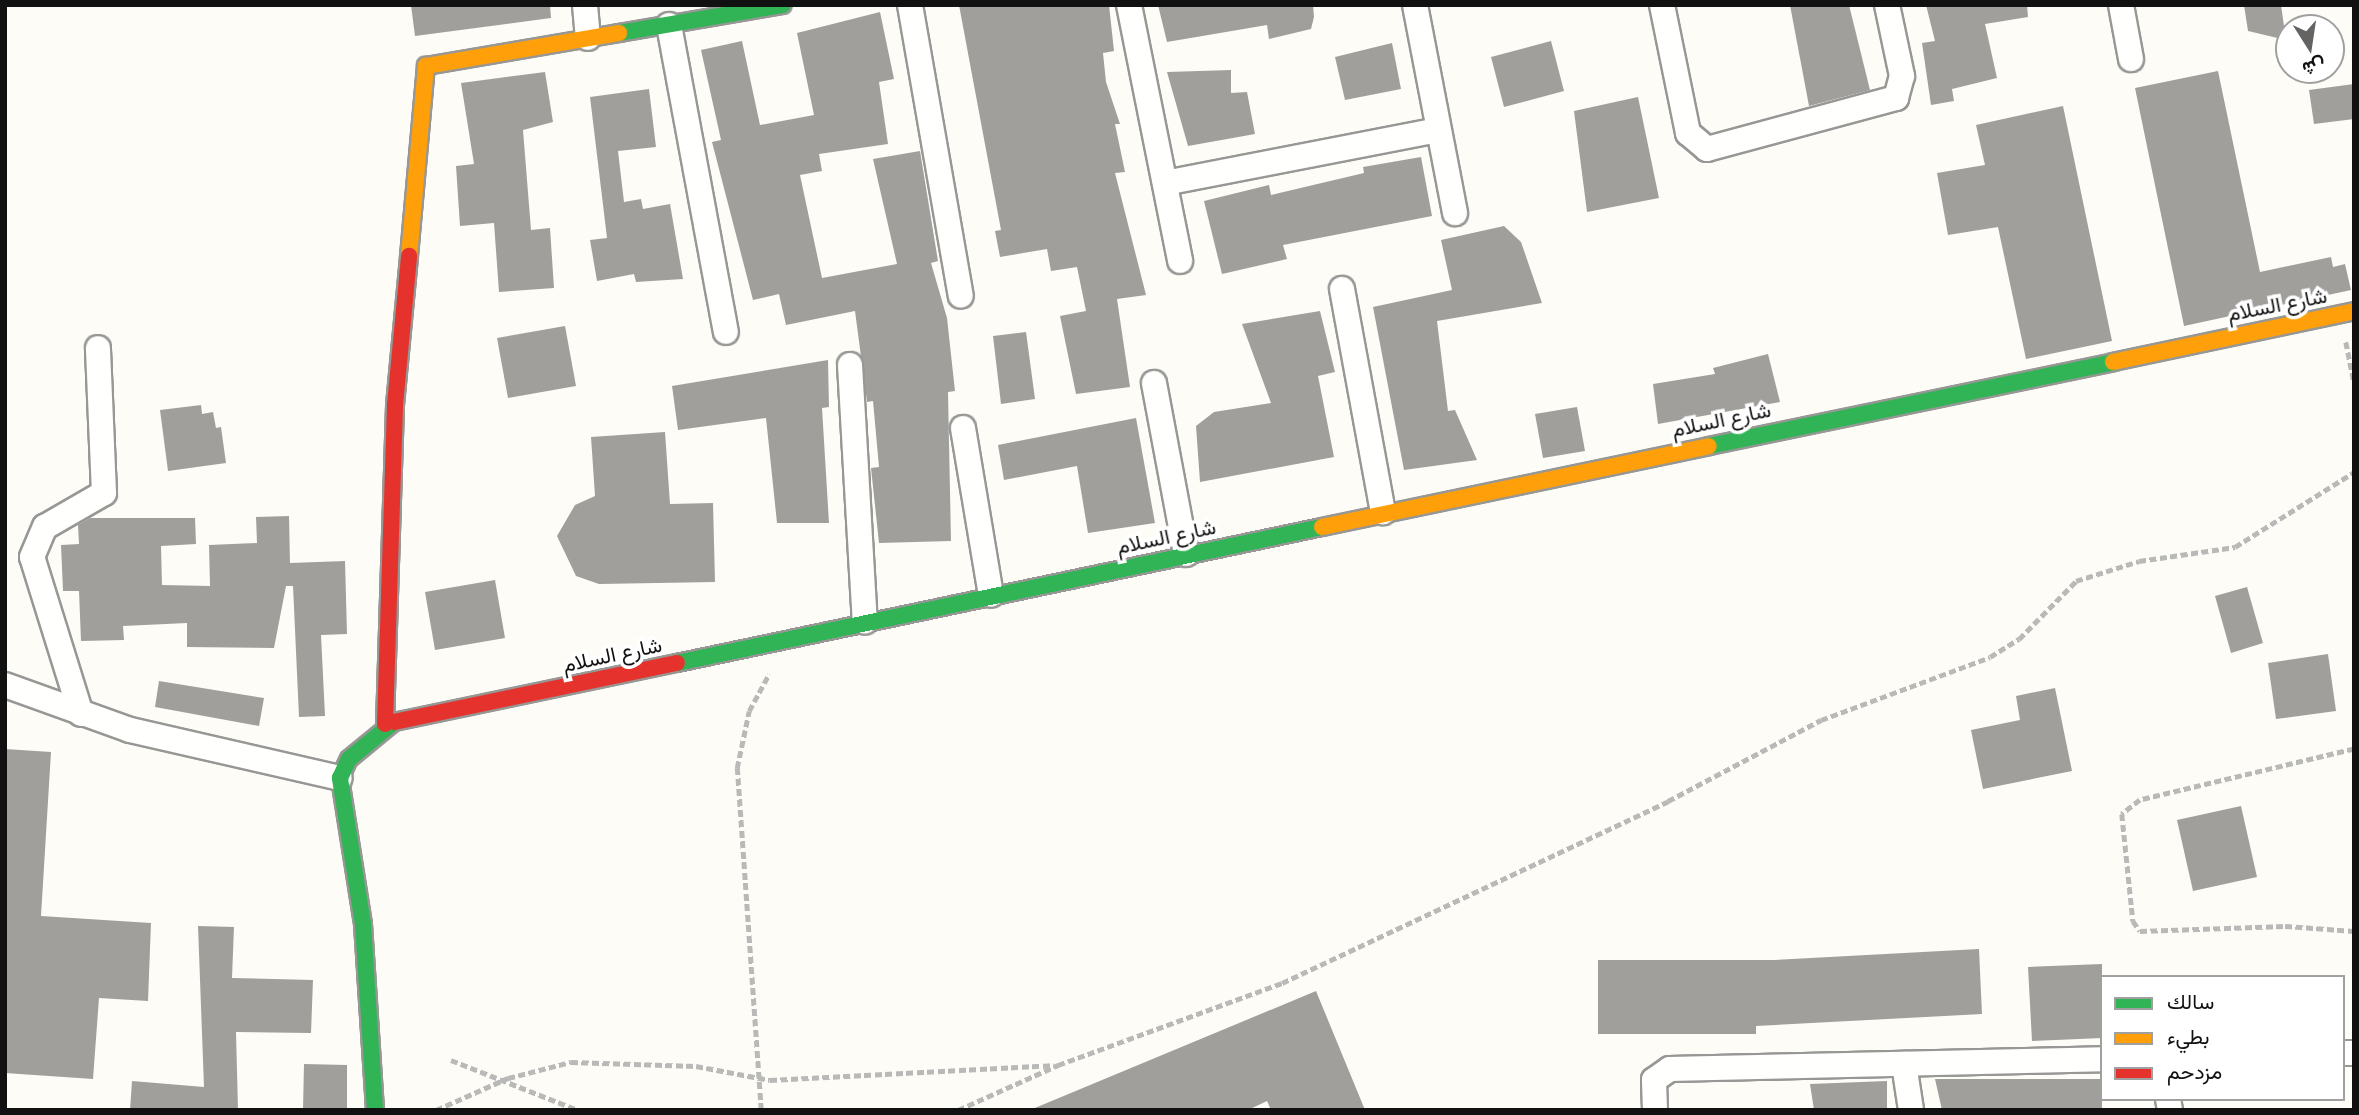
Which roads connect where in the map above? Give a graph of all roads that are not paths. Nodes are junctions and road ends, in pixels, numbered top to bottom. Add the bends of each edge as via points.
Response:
1 (585, 5) edge
2 (783, 5) edge
3 (910, 5) edge
4 (1129, 5) edge
5 (1415, 5) edge
6 (1662, 5) edge
7 (1887, 5) edge
8 (2121, 5) edge
9 (668, 25) junction
10 (588, 38) junction
11 (2131, 59) dead end
12 (1438, 130) junction
13 (1165, 183) junction
14 (1455, 213) dead end
15 (1180, 261) dead end
16 (1342, 289) dead end
17 (961, 296) dead end
18 (2348, 312) edge
19 (726, 332) dead end
20 (98, 348) dead end
21 (850, 365) dead end
22 (1154, 383) dead end
23 (963, 428) dead end
24 (1383, 512) junction
25 (1186, 554) junction
26 (991, 595) junction
27 (865, 622) junction
28 (5, 684) edge
29 (81, 714) junction
30 (385, 724) junction
31 (340, 778) junction
32 (2100, 1059) edge
33 (1904, 1064) junction
34 (375, 1110) edge
35 (1655, 1110) edge
36 (1911, 1110) edge

1 - 10 street
2 - 9 main road
3 - 17 street
4 - 13 street
5 - 12 street
6 - 7 street via 1688,133 1707,149 1896,98 1902,76
8 - 11 street
9 - 10 main road
9 - 19 street
10 - 30 main road via 430,63 424,71 395,405
12 - 13 street
12 - 14 street
13 - 15 street
16 - 24 street
18 - 24 main road, شارع السلام
20 - 29 street via 104,493 45,527 32,557
21 - 27 street
22 - 25 street
23 - 26 street
24 - 25 main road, شارع السلام
25 - 26 main road, شارع السلام
26 - 27 main road, شارع السلام
27 - 30 main road, شارع السلام
28 - 29 street
29 - 31 street
30 - 31 main road
31 - 34 main road via 363,924
32 - 33 street
33 - 35 street via 1670,1069 1654,1080
33 - 36 street

